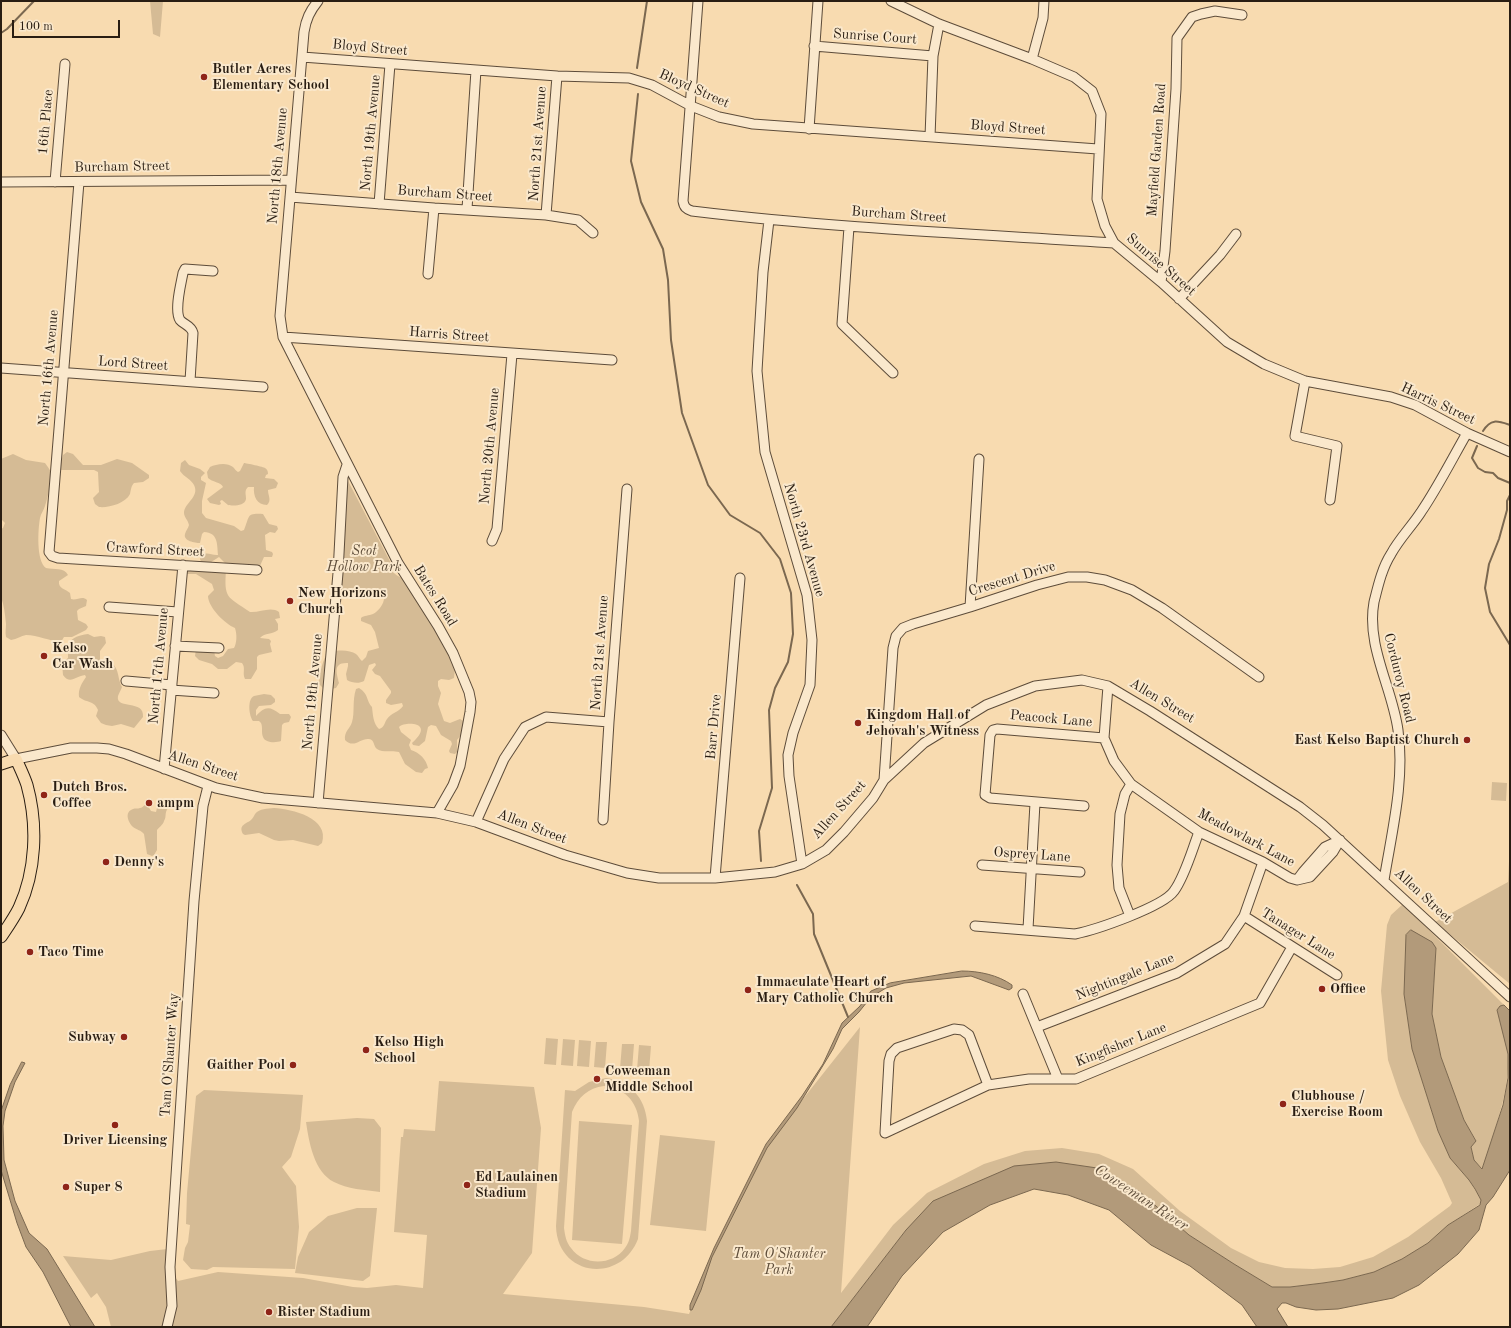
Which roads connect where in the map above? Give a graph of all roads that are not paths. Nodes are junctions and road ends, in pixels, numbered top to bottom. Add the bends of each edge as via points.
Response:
1 (318, 1) edge
2 (698, 1) edge
3 (818, 1) edge
4 (891, 1) edge
5 (1044, 1) edge
6 (1242, 15) dead end
7 (939, 24) junction
8 (814, 46) junction
9 (933, 56) junction
10 (302, 57) junction
11 (1032, 59) junction
12 (65, 64) dead end
13 (390, 64) junction
14 (476, 70) junction
15 (557, 76) junction
16 (691, 106) junction
17 (809, 129) junction
18 (930, 137) junction
19 (1098, 149) junction
20 (291, 180) junction
21 (1, 182) edge
22 (55, 182) junction
23 (79, 182) junction
24 (290, 197) junction
25 (379, 204) junction
26 (434, 208) junction
27 (467, 210) junction
28 (546, 215) junction
29 (769, 220) junction
30 (849, 226) junction
31 (593, 233) dead end
32 (1236, 234) dead end
33 (1114, 243) junction
34 (213, 271) dead end
35 (428, 274) dead end
36 (1161, 282) junction
37 (1180, 299) junction
38 (283, 338) junction
39 (512, 354) junction
40 (612, 360) dead end
41 (1, 368) edge
42 (62, 373) junction
43 (893, 373) dead end
44 (190, 381) junction
45 (1305, 381) junction
46 (263, 387) dead end
47 (1467, 433) junction
48 (1510, 452) edge
49 (979, 459) dead end
50 (347, 465) junction
51 (627, 489) dead end
52 (1330, 500) dead end
53 (492, 540) dead end
54 (52, 556) joint
55 (182, 566) junction
56 (257, 570) dead end
57 (740, 578) dead end
58 (109, 607) dead end
59 (970, 607) junction
60 (178, 612) junction
61 (175, 646) junction
62 (219, 648) dead end
63 (1259, 677) dead end
64 (126, 681) dead end
65 (1108, 686) junction
66 (171, 688) junction
67 (214, 693) dead end
68 (609, 722) junction
69 (1, 735) edge
70 (1104, 738) junction
71 (16, 759) junction
72 (1, 764) edge
73 (164, 770) junction
74 (884, 780) junction
75 (1131, 784) junction
76 (208, 786) junction
77 (318, 803) junction
78 (1035, 803) junction
79 (1084, 806) dead end
80 (437, 813) junction
81 (603, 820) dead end
82 (476, 822) junction
83 (1199, 832) junction
84 (1340, 840) junction
85 (1263, 862) junction
86 (802, 864) junction
87 (982, 865) dead end
88 (1031, 869) junction
89 (1080, 872) dead end
90 (715, 878) junction
91 (1384, 880) junction
92 (1130, 916) junction
93 (1244, 916) junction
94 (975, 926) dead end
95 (1028, 929) junction
96 (1, 937) edge
97 (1292, 947) junction
98 (1337, 975) dead end
99 (1023, 994) dead end
100 (1510, 998) edge
101 (1037, 1027) junction
102 (1058, 1078) junction
103 (988, 1086) junction
104 (167, 1327) edge

1 - 10 street, North 18th Avenue via 306,20
2 - 16 street
3 - 8 street
4 - 7 street, Sunrise Street
5 - 11 street via 1043,18
6 - 36 street, Mayfield Garden Road via 1215,11 1192,17 1178,38
7 - 9 street
7 - 11 street, Sunrise Street
8 - 9 street, Sunrise Court
8 - 17 street
9 - 18 street
10 - 13 street, Bloyd Street
10 - 20 street, North 18th Avenue
11 - 19 street, Sunrise Street via 1074,77 1092,91 1101,114
12 - 22 street, 16th Place
13 - 14 street, Bloyd Street
13 - 25 street, North 19th Avenue
14 - 15 street, Bloyd Street
14 - 27 street
15 - 16 street, Bloyd Street via 635,80 652,85
15 - 28 street, North 21st Avenue
16 - 17 street, Bloyd Street via 734,121
16 - 29 street, Burcham Street via 683,201 685,207 692,211
17 - 18 street, Bloyd Street
18 - 19 street, Bloyd Street
19 - 33 street, Sunrise Street via 1097,199 1105,226
20 - 23 street, Burcham Street
20 - 24 street, North 18th Avenue
21 - 22 street, Burcham Street
22 - 23 street, Burcham Street
23 - 42 street, North 16th Avenue
24 - 25 street, Burcham Street
24 - 38 street, North 18th Avenue via 280,316
25 - 26 street, Burcham Street
26 - 27 street, Burcham Street
26 - 35 street
27 - 28 street, Burcham Street
28 - 31 street, Burcham Street via 578,220
29 - 30 street, Burcham Street
29 - 86 street, North 23rd Avenue via 757,371 765,452 807,595 812,640 810,685 788,755
30 - 33 street, Burcham Street
30 - 43 street via 842,324
32 - 37 street
33 - 36 street, Sunrise Street
34 - 44 street via 186,269 183,273 178,310 179,318 193,333
36 - 37 street, Sunrise Street
37 - 45 street, Sunrise Street via 1227,342 1264,364
38 - 39 street, Harris Street
38 - 50 street, Bates Road
39 - 40 street, Harris Street
39 - 53 street, North 20th Avenue via 497,529
41 - 42 street, Lord Street
42 - 44 street, Lord Street
42 - 54 street, North 16th Avenue via 48,548
44 - 46 street, Lord Street
45 - 47 street, Harris Street via 1391,397 1414,405
45 - 52 street via 1295,436 1337,446
47 - 48 street, Harris Street
47 - 91 street, Corduroy Road via 1421,511 1391,554 1380,579 1374,602 1374,639 1394,709 1400,748 1396,809
49 - 59 street
50 - 77 street, North 19th Avenue via 343,477 338,573
50 - 80 street, Bates Road via 398,563 438,626 469,692 470,712 460,766 453,785
51 - 68 street, North 21st Avenue
54 - 55 street, Crawford Street
55 - 56 street, Crawford Street
55 - 60 street, North 17th Avenue
57 - 90 street, Barr Drive
58 - 60 street
59 - 63 street, Crescent Drive via 1068,577 1105,580 1132,590 1162,608
59 - 74 street, Crescent Drive via 903,628 896,636 892,648
60 - 61 street, North 17th Avenue
61 - 62 street
61 - 66 street, North 17th Avenue
64 - 66 street
65 - 70 street, Meadowlark Lane
65 - 74 street, Allen Street via 1082,680 1035,686 986,705 924,743
65 - 84 street, Allen Street via 1274,789 1324,825
66 - 67 street
66 - 73 street, North 17th Avenue
68 - 81 street, North 21st Avenue
68 - 82 street via 546,717 525,727 504,759
69 - 71 street
70 - 75 street, Meadowlark Lane via 1114,761
70 - 78 street, Peacock Lane via 993,730 990,735 985,795 990,798
71 - 72 main road, Allen Street
71 - 73 street, Allen Street via 71,748 97,748 126,754
71 - 96 main road via 30,799 34,852 30,875 19,908
73 - 76 street, Allen Street
74 - 86 street, Allen Street via 873,798 826,850
75 - 83 street, Meadowlark Lane
75 - 92 street via 1125,794 1120,814 1117,865 1119,888
76 - 77 street, Allen Street via 263,798
76 - 104 street, Tam O'Shanter Way via 203,806 194,901 170,1267 172,1306
77 - 80 street, Allen Street
78 - 79 street, Peacock Lane
78 - 88 street
80 - 82 street, Allen Street
82 - 90 street, Allen Street via 572,857 627,873 659,878
83 - 85 street, Meadowlark Lane
83 - 92 street via 1173,893 1165,900
84 - 85 street, Meadowlark Lane via 1325,847 1297,880
84 - 91 street, Allen Street
85 - 93 street, Nightingale Lane
86 - 90 street, Allen Street via 775,872
87 - 88 street, Osprey Lane
88 - 89 street, Osprey Lane
88 - 95 street
91 - 100 street, Allen Street
92 - 95 street via 1075,934
93 - 97 street, Tanager Lane
93 - 101 street, Nightingale Lane via 1225,944 1177,973
94 - 95 street
97 - 98 street, Tanager Lane
97 - 102 street, Kingfisher Lane via 1260,1003 1076,1079
99 - 101 street
101 - 102 street
102 - 103 street, Kingfisher Lane via 1029,1079
103 - 103 street, Kingfisher Lane via 885,1133 889,1061 897,1048 954,1029 962,1030 969,1035

